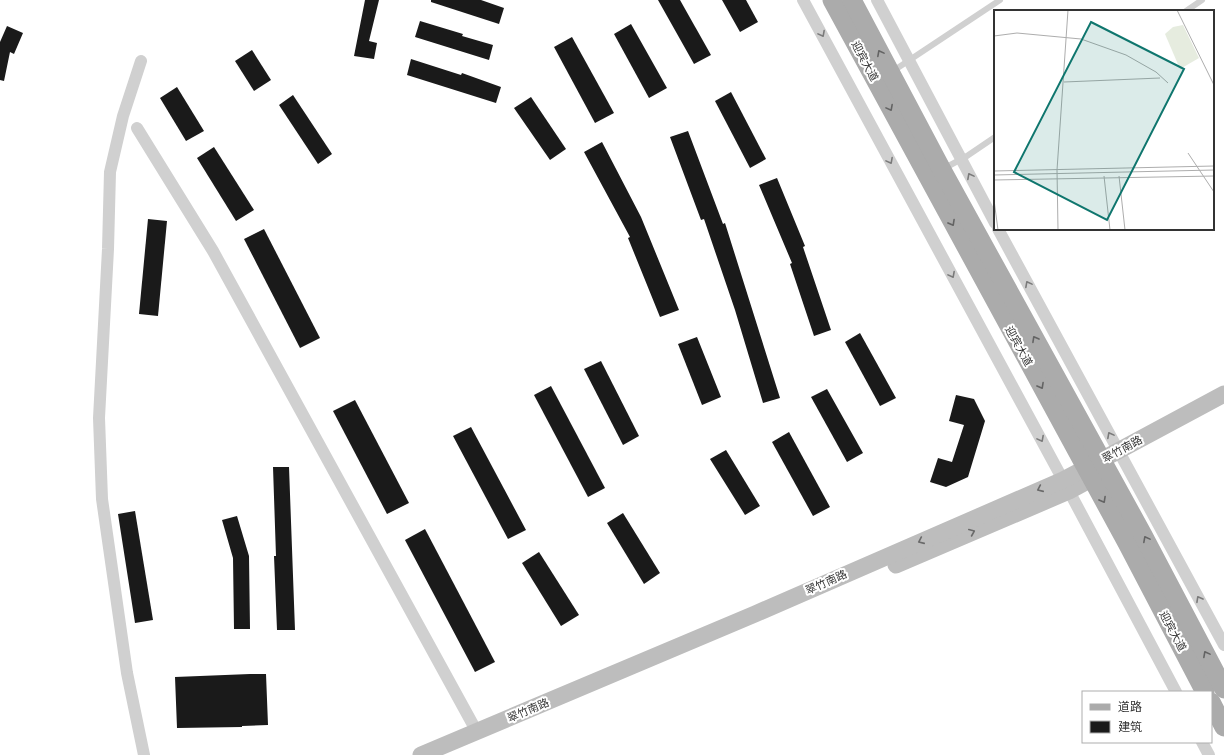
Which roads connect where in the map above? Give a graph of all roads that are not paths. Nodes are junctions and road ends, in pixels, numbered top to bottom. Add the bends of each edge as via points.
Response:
1 (803, 0) edge
2 (832, 0) edge
3 (852, 0) edge
4 (877, 0) edge
5 (1000, 0) edge
6 (1202, 0) edge
7 (1187, 10) edge
8 (908, 60) junction
9 (141, 61) dead end
10 (883, 76) junction
11 (137, 128) dead end
12 (994, 138) edge
13 (961, 160) junction
14 (935, 174) junction
15 (994, 221) edge
16 (999, 230) edge
17 (1224, 394) edge
18 (1224, 406) edge
19 (1121, 456) junction
20 (1096, 469) junction
21 (1066, 485) junction
22 (1224, 645) edge
23 (1224, 689) edge
24 (1175, 691) edge
25 (1206, 691) edge
26 (1212, 704) edge
27 (1224, 727) edge
28 (477, 732) junction
29 (1203, 743) edge
30 (144, 755) edge
31 (421, 755) edge
32 (446, 755) edge
33 (1209, 755) edge

1 -> 21 street
2 - 10 main road, 迎宾大道
10 -> 3 main road, 迎宾大道
4 - 8 street
5 - 8 lane
6 - 7 lane
8 - 10 lane
8 - 13 street
9 - 30 street via 123,116 110,172 99,418 102,498 127,672
10 - 14 main road, 迎宾大道
11 - 28 street via 213,251
12 - 13 lane
13 - 14 lane
15 -> 13 street
14 - 20 main road, 迎宾大道
19 -> 16 street
17 - 19 main road, 翠竹南路
18 - 19 main road, 翠竹南路
19 - 20 main road, 翠竹南路
22 -> 19 street
20 - 21 main road, 翠竹南路
23 -> 20 main road, 迎宾大道 via 1144,535
20 -> 25 main road, 迎宾大道
21 - 24 street
21 -> 28 main road, 翠竹南路 via 762,610
32 -> 21 main road, 翠竹南路 via 765,621
26 - 27 main road
28 - 31 main road, 翠竹南路
29 - 33 street

